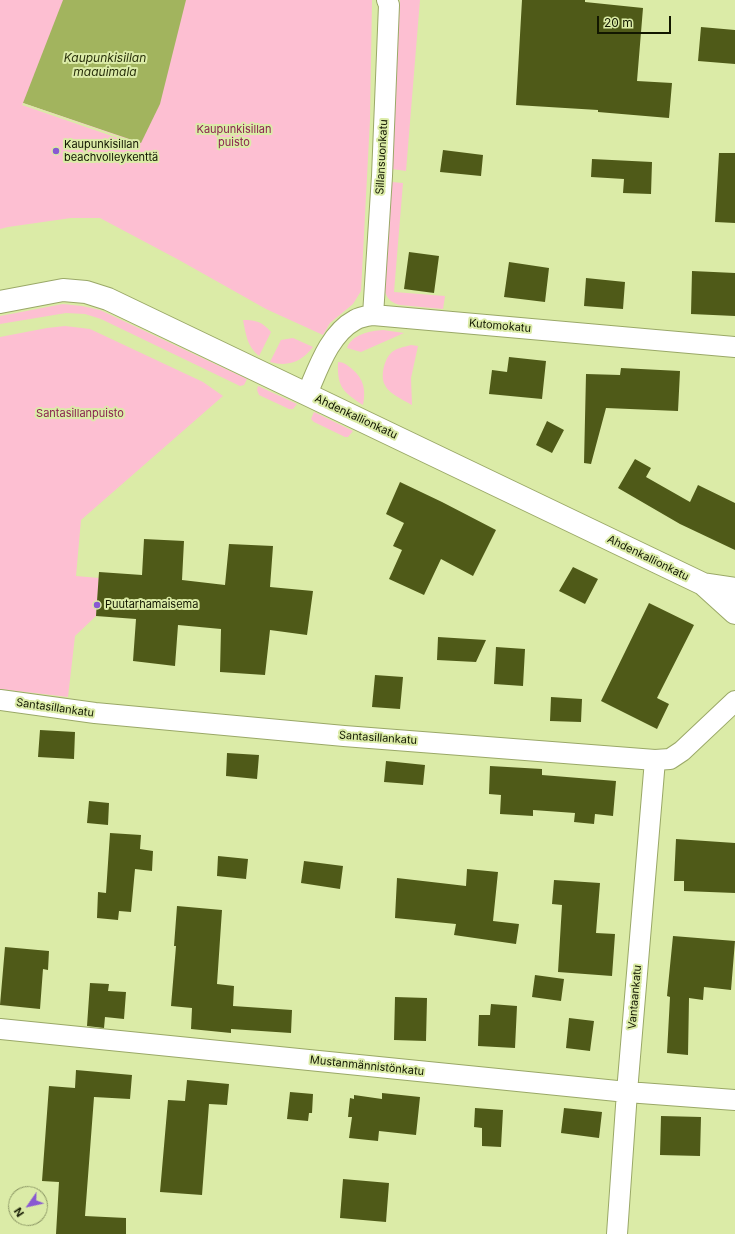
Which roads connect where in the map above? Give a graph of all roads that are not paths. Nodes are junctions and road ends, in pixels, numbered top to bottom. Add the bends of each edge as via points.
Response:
1 (387, 0) edge
2 (0, 302) edge
3 (373, 314) junction
4 (735, 347) edge
5 (307, 394) junction
6 (703, 584) junction
7 (735, 589) edge
8 (735, 613) edge
9 (0, 700) edge
10 (735, 701) edge
11 (655, 760) junction
12 (0, 1029) edge
13 (627, 1092) junction
14 (735, 1100) edge
15 (616, 1234) edge

1 - 3 street, Sillansuonkatu via 389,5 382,176
2 - 5 street, Ahdenkallionkatu via 63,290 86,292 108,299
3 - 4 street, Kutomokatu
3 - 5 street, Kutomokatu via 356,320 342,329 329,348
5 - 6 street, Ahdenkallionkatu
6 - 7 street, Ahdenkallionkatu
6 - 8 street, Ahdenkallionkatu
9 - 11 street, Santasillankatu via 95,713
10 - 11 street, Santasillankatu via 682,751 670,759
11 - 13 street, Vantaankatu
12 - 13 street, Mustanmännistönkatu
13 - 14 street, Mustanmännistönkatu
13 - 15 street, Vantaankatu

